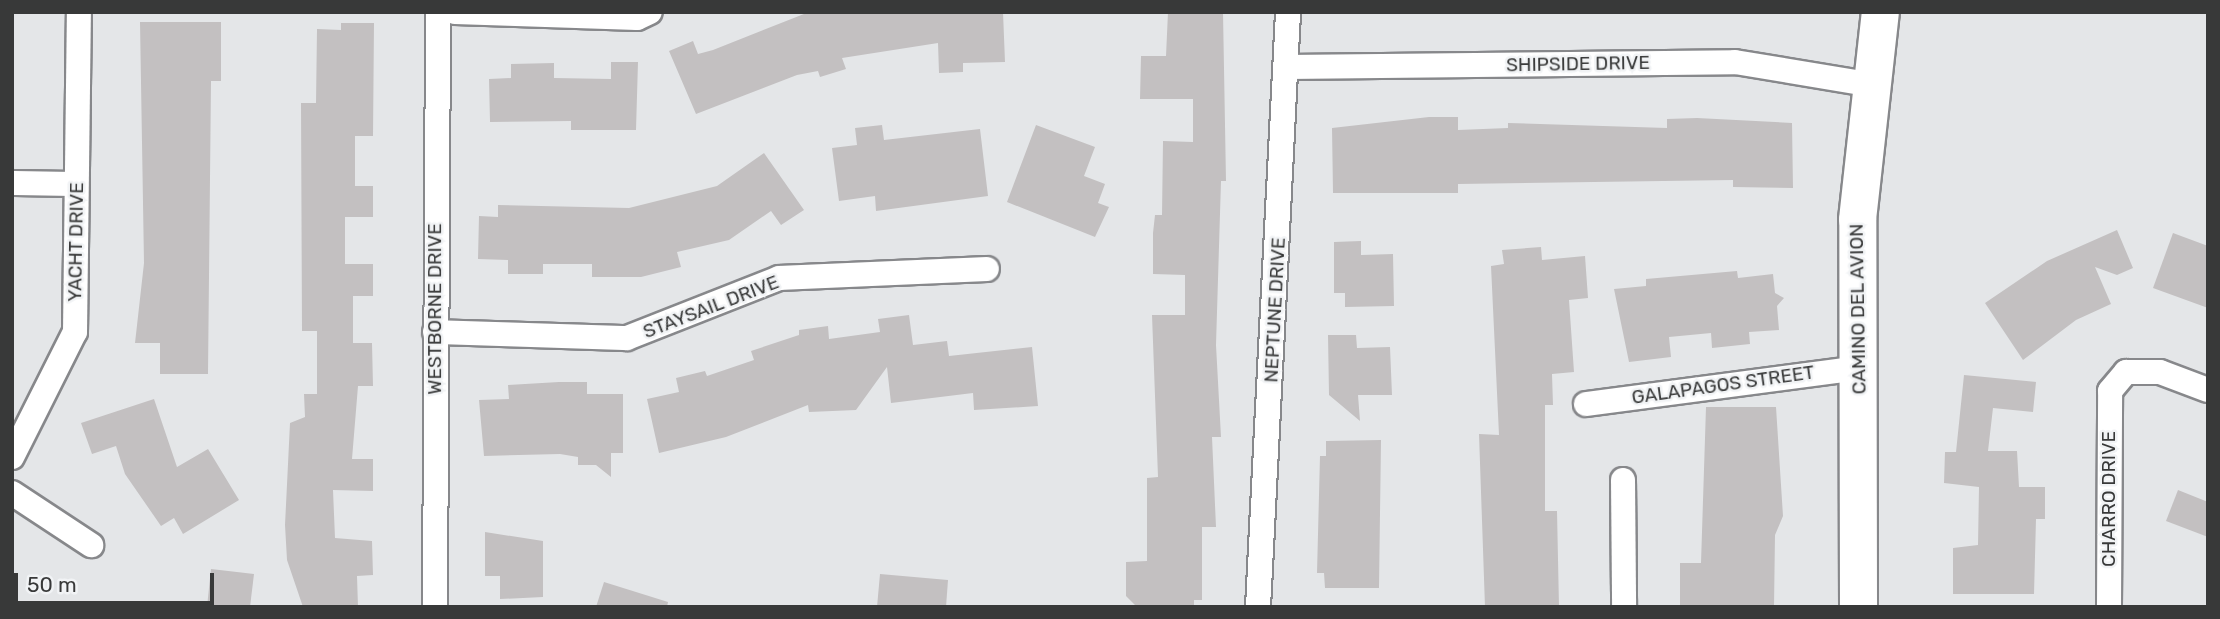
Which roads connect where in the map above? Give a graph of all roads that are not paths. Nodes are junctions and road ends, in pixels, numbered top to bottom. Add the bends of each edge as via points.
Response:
1 (79, 12) edge
2 (438, 12) edge
3 (455, 12) edge
4 (650, 12) edge
5 (1288, 12) edge
6 (1880, 12) edge
7 (1287, 67) junction
8 (1868, 84) junction
9 (12, 183) edge
10 (76, 184) junction
11 (987, 269) dead end
12 (435, 332) junction
13 (1860, 368) junction
14 (2208, 390) edge
15 (1586, 404) dead end
16 (12, 457) edge
17 (1623, 480) dead end
18 (12, 493) edge
19 (90, 545) dead end
20 (435, 607) edge
21 (1258, 607) edge
22 (1624, 607) edge
23 (1858, 607) edge
24 (2109, 607) edge

1 - 10 street, YACHT DRIVE
2 - 12 street, WESTBORNE DRIVE
3 - 4 street via 636,18
5 - 7 street, NEPTUNE DRIVE
6 - 8 main road, CAMINO DEL AVION
7 - 8 street, SHIPSIDE DRIVE via 1735,62
7 - 21 street, NEPTUNE DRIVE
8 - 13 main road, CAMINO DEL AVION via 1857,219
9 - 10 street
10 - 16 street, YACHT DRIVE via 75,332
11 - 12 street, STAYSAIL DRIVE via 779,278 627,338
12 - 20 street, WESTBORNE DRIVE
13 - 15 street, GALAPAGOS STREET
13 - 23 main road, CAMINO DEL AVION
14 - 24 street, CHARRO DRIVE via 2160,372 2126,372 2110,391
17 - 22 street
18 - 19 street

